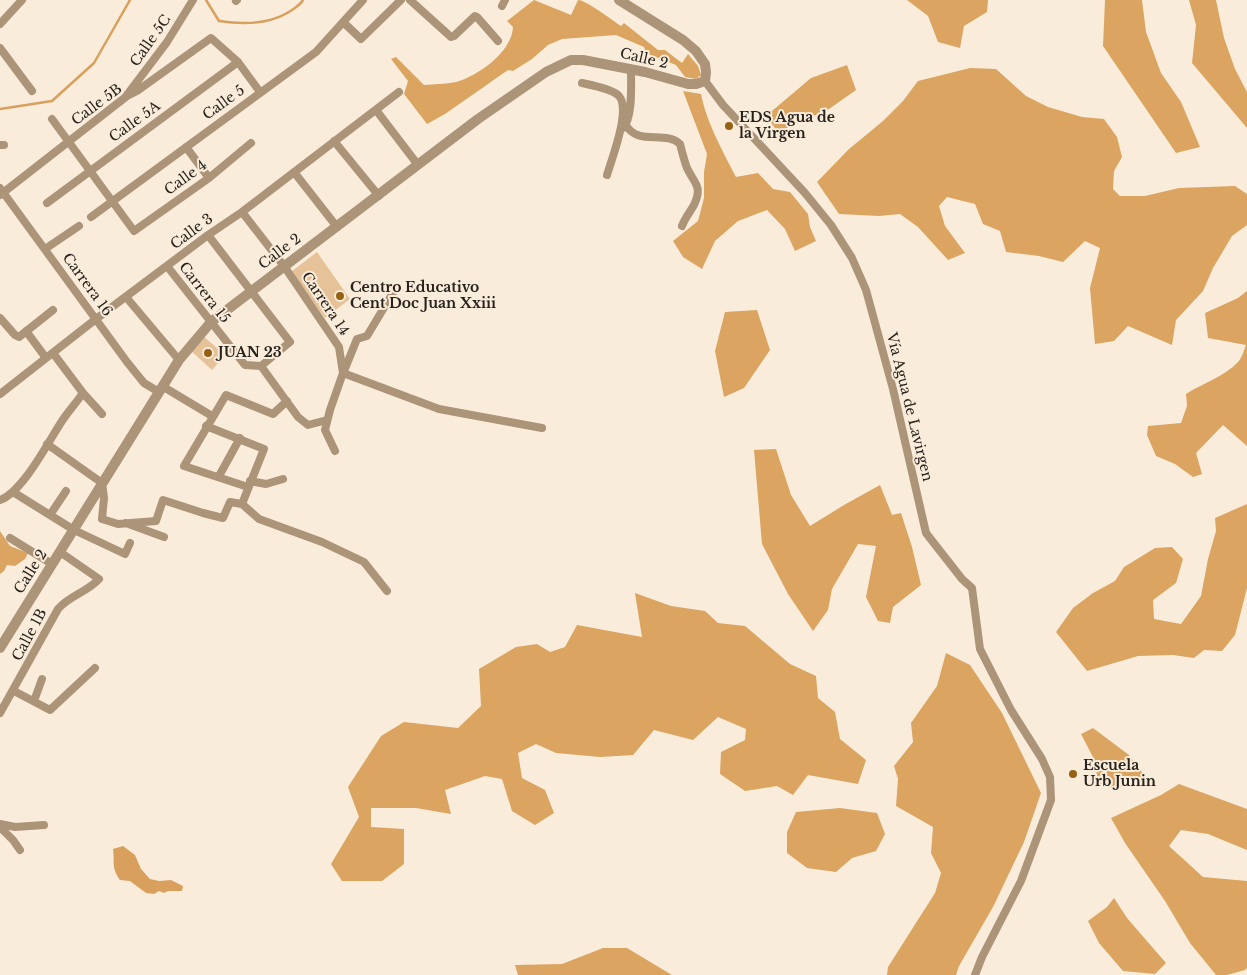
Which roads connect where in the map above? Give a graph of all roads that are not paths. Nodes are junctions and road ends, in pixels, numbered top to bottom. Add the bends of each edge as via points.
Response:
1 (22, 0) edge
2 (193, 0) edge
3 (363, 0) edge
4 (401, 0) edge
5 (410, 0) edge
6 (619, 0) edge
7 (343, 22) junction
8 (0, 24) edge
9 (498, 41) dead end
10 (0, 48) edge
11 (238, 62) junction
12 (631, 70) junction
13 (704, 81) junction
14 (582, 83) dead end
15 (32, 91) dead end
16 (260, 92) junction
17 (399, 92) dead end
18 (127, 96) junction
19 (376, 110) junction
20 (52, 118) dead end
21 (626, 125) junction
22 (619, 132) junction
23 (69, 141) junction
24 (334, 141) junction
25 (251, 142) dead end
26 (186, 147) junction
27 (418, 165) junction
28 (90, 170) junction
29 (294, 172) junction
30 (607, 175) dead end
31 (209, 178) junction
32 (1, 192) edge
33 (379, 196) junction
34 (113, 201) junction
35 (47, 203) dead end
36 (242, 212) junction
37 (91, 217) dead end
38 (79, 226) dead end
39 (682, 226) dead end
40 (337, 227) junction
41 (208, 235) junction
42 (45, 249) junction
43 (167, 266) junction
44 (284, 266) junction
45 (251, 291) junction
46 (394, 291) dead end
47 (126, 297) junction
48 (53, 310) dead end
49 (0, 318) edge
50 (96, 319) junction
51 (211, 322) junction
52 (26, 331) junction
53 (50, 356) junction
54 (179, 360) junction
55 (261, 366) junction
56 (343, 372) junction
57 (161, 389) junction
58 (83, 393) junction
59 (0, 394) edge
60 (287, 401) junction
61 (102, 414) dead end
62 (212, 416) junction
63 (327, 420) junction
64 (206, 426) junction
65 (542, 428) dead end
66 (240, 438) junction
67 (47, 444) junction
68 (335, 451) dead end
69 (219, 476) junction
70 (283, 479) dead end
71 (102, 483) junction
72 (249, 484) junction
73 (66, 491) dead end
74 (14, 492) junction
75 (0, 500) edge
76 (242, 504) junction
77 (50, 514) junction
78 (124, 522) junction
79 (74, 530) junction
80 (164, 537) dead end
81 (10, 538) dead end
82 (130, 544) dead end
83 (60, 552) junction
84 (52, 564) junction
85 (387, 591) dead end
86 (0, 648) edge
87 (95, 668) dead end
88 (42, 679) dead end
89 (14, 691) junction
90 (34, 702) junction
91 (0, 713) edge
92 (44, 825) dead end
93 (0, 826) edge
94 (20, 850) dead end
95 (975, 975) edge

1 - 8 street
2 - 18 street, Calle 5C
3 - 7 street, Calle 5
4 - 7 street via 361,38
5 - 9 street via 451,37 474,16
6 - 13 street via 696,51 705,64
7 - 16 street, Calle 5 via 316,52
10 - 15 street
11 - 16 street
11 - 18 street, Calle 5B via 211,38
11 - 28 street, Calle 5A
12 - 13 street, Calle 2 via 688,84
12 - 21 street
12 - 27 street, Calle 2 via 571,60 511,95
13 - 95 street, Vía Agua de Lavirgen via 806,193 852,258 866,290 893,389 926,533 972,588 980,649 1050,777 1051,800 1021,881
14 - 22 street via 620,97 623,108
16 - 26 street, Calle 5
17 - 19 street, Calle 3
18 - 23 street, Calle 5B
19 - 24 street, Calle 3
19 - 27 street
20 - 23 street
21 - 22 street
21 - 39 street via 632,133 680,144 698,192
22 - 30 street
23 - 28 street
23 - 32 street, Calle 5B
24 - 29 street, Calle 3
24 - 33 street
25 - 31 street, Calle 4
26 - 31 street
26 - 34 street, Calle 5
27 - 33 street, Calle 2
28 - 34 street
28 - 35 street, Calle 5A
29 - 36 street, Calle 3
29 - 40 street
31 - 34 street, Calle 4 via 134,231
32 - 42 street, Carrera 16
33 - 40 street, Calle 2
34 - 37 street, Calle 5
36 - 41 street, Calle 3
36 - 44 street, Carrera 14
38 - 42 street
40 - 44 street, Calle 2
41 - 43 street, Calle 3
41 - 45 street
42 - 50 street, Carrera 16
43 - 47 street, Calle 3
43 - 51 street, Carrera 15
44 - 45 street, Calle 2
44 - 56 street, Carrera 14 via 339,347
45 - 51 street, Calle 2
45 - 55 street via 290,342
46 - 56 street via 367,336 358,339
47 - 50 street, Calle 3
47 - 54 street
48 - 52 street
49 - 52 street via 17,337
50 - 53 street, Calle 3
50 - 57 street, Carrera 16 via 144,383
51 - 54 street, Calle 2
51 - 55 street, Carrera 15 via 244,365
52 - 53 street
53 - 58 street
53 - 59 street, Calle 3
54 - 57 street, Calle 2
55 - 60 street
56 - 63 street, Carrera 14
56 - 65 street via 439,409
57 - 62 street, Carrera 16
57 - 71 street, Calle 2
58 - 61 street
58 - 67 street
60 - 62 street via 273,414 226,395
60 - 63 street via 308,425
62 - 64 street
63 - 68 street, Carrera 14 via 325,430
64 - 66 street
64 - 69 street via 184,466
66 - 69 street
66 - 72 street via 264,449
67 - 71 street
67 - 74 street
69 - 72 street
70 - 72 street
71 - 78 street via 102,519 118,524
71 - 79 street, Calle 2
72 - 76 street
73 - 77 street
74 - 75 street
74 - 77 street
76 - 78 street via 230,502 223,518 163,500 156,521
76 - 85 street via 259,518 364,562
77 - 79 street
78 - 80 street
79 - 82 street via 125,554
79 - 83 street, Calle 2
81 - 84 street
83 - 84 street, Calle 2
83 - 89 street, Calle 1B via 99,580 66,600 58,609
84 - 86 street, Calle 2
87 - 90 street via 50,710
88 - 90 street
89 - 90 street
89 - 91 street
92 - 93 street
93 - 94 street

